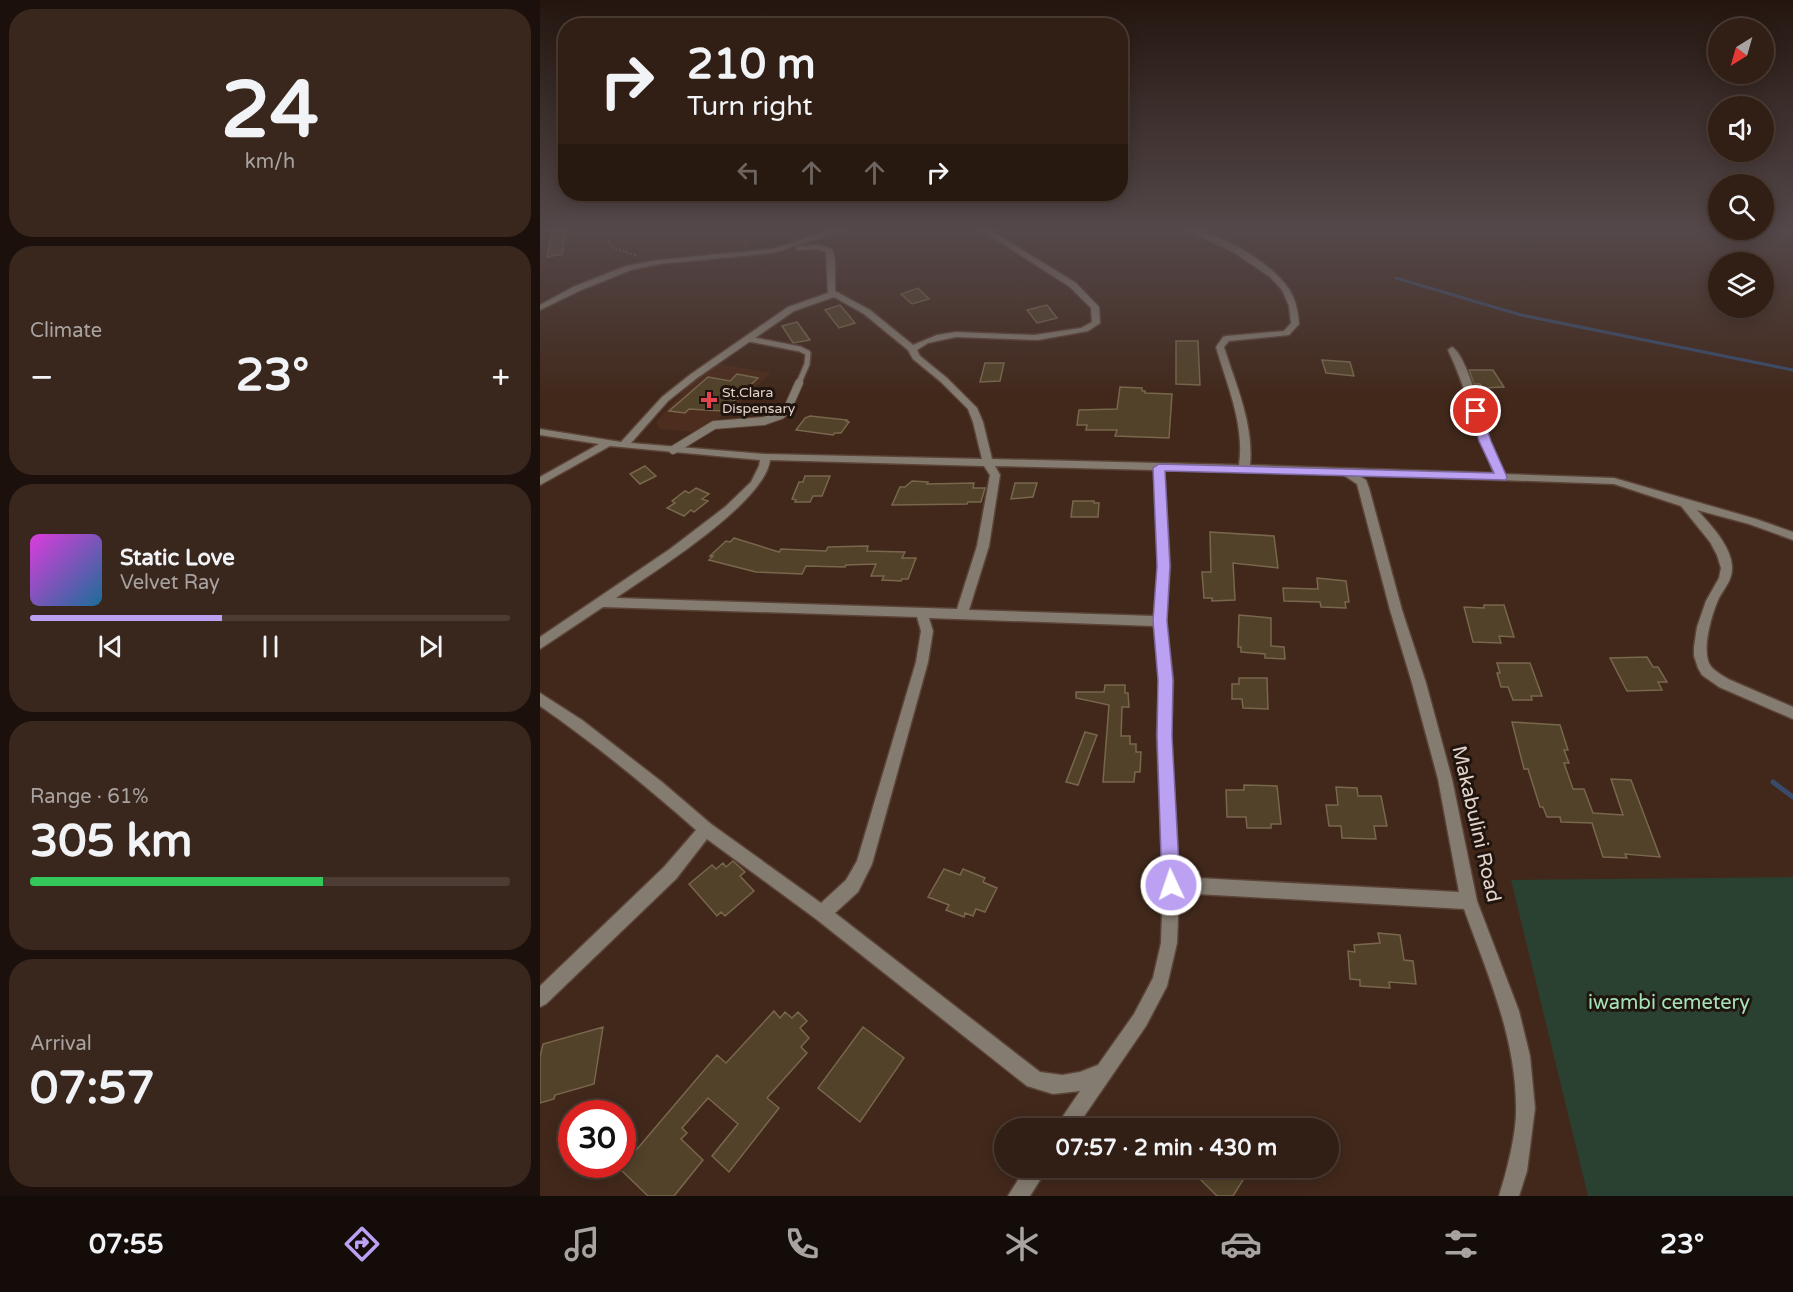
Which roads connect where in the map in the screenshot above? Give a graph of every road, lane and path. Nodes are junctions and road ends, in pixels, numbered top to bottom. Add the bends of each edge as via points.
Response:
1 (590, 284) edge
2 (830, 284) edge
3 (1071, 284) edge
4 (1280, 284) edge
5 (834, 294) junction
6 (540, 308) edge
7 (749, 339) junction
8 (912, 349) junction
9 (1452, 350) dead end
10 (540, 432) edge
11 (608, 442) junction
12 (623, 445) junction
13 (673, 450) junction
14 (765, 457) junction
15 (988, 463) junction
16 (1159, 468) junction
17 (1244, 469) junction
18 (1344, 471) junction
19 (1501, 477) junction
20 (540, 482) edge
21 (1684, 503) junction
22 (1793, 536) edge
23 (598, 602) junction
24 (921, 612) junction
25 (962, 613) junction
26 (1160, 621) junction
27 (540, 644) edge
28 (540, 699) edge
29 (1793, 713) edge
30 (706, 829) junction
31 (1171, 885) junction
32 (1469, 901) junction
33 (822, 913) junction
34 (540, 998) edge
35 (1107, 1070) junction
36 (1072, 1118) edge
37 (1030, 1178) edge
38 (1017, 1196) edge
39 (1509, 1196) edge

1 - 6 street
2 - 5 street
3 - 8 street via 1095,307 1096,323 1083,331 1041,337 949,337
4 - 17 street via 1296,316 1295,324 1286,333 1226,339 1220,347 1244,426
5 - 7 street via 791,309
5 - 8 street via 867,312
7 - 12 street via 671,393
7 - 13 lane via 808,352 787,410 769,420 714,425
8 - 15 street via 972,408
9 - 19 street
10 - 11 street
11 - 12 street
11 - 20 street
12 - 13 street
13 - 14 street
14 - 15 street
14 - 23 street via 760,476 741,500 682,546
15 - 16 street
15 - 25 street via 995,475 993,497
16 - 17 street
16 - 26 street via 1164,566
17 - 18 street
18 - 19 street
18 - 32 street, Makabulini Road via 1365,488 1445,779
19 - 21 street via 1614,481
21 - 22 street via 1749,519
21 - 29 street via 1706,528 1726,563 1726,575 1713,600 1701,642 1703,666 1717,678
23 - 24 street
23 - 27 street
24 - 25 street
24 - 33 street via 927,631 922,662 864,864 852,886
25 - 26 street
26 - 31 street via 1166,680 1164,736
28 - 30 street via 577,724
30 - 33 street
30 - 34 street via 670,873
31 - 32 street
31 - 35 street via 1169,943 1161,980
32 - 39 street, Makabulini Road via 1510,1011 1521,1056 1526,1108
33 - 35 street via 1034,1079 1047,1084 1070,1084
35 - 36 street
37 - 38 street

